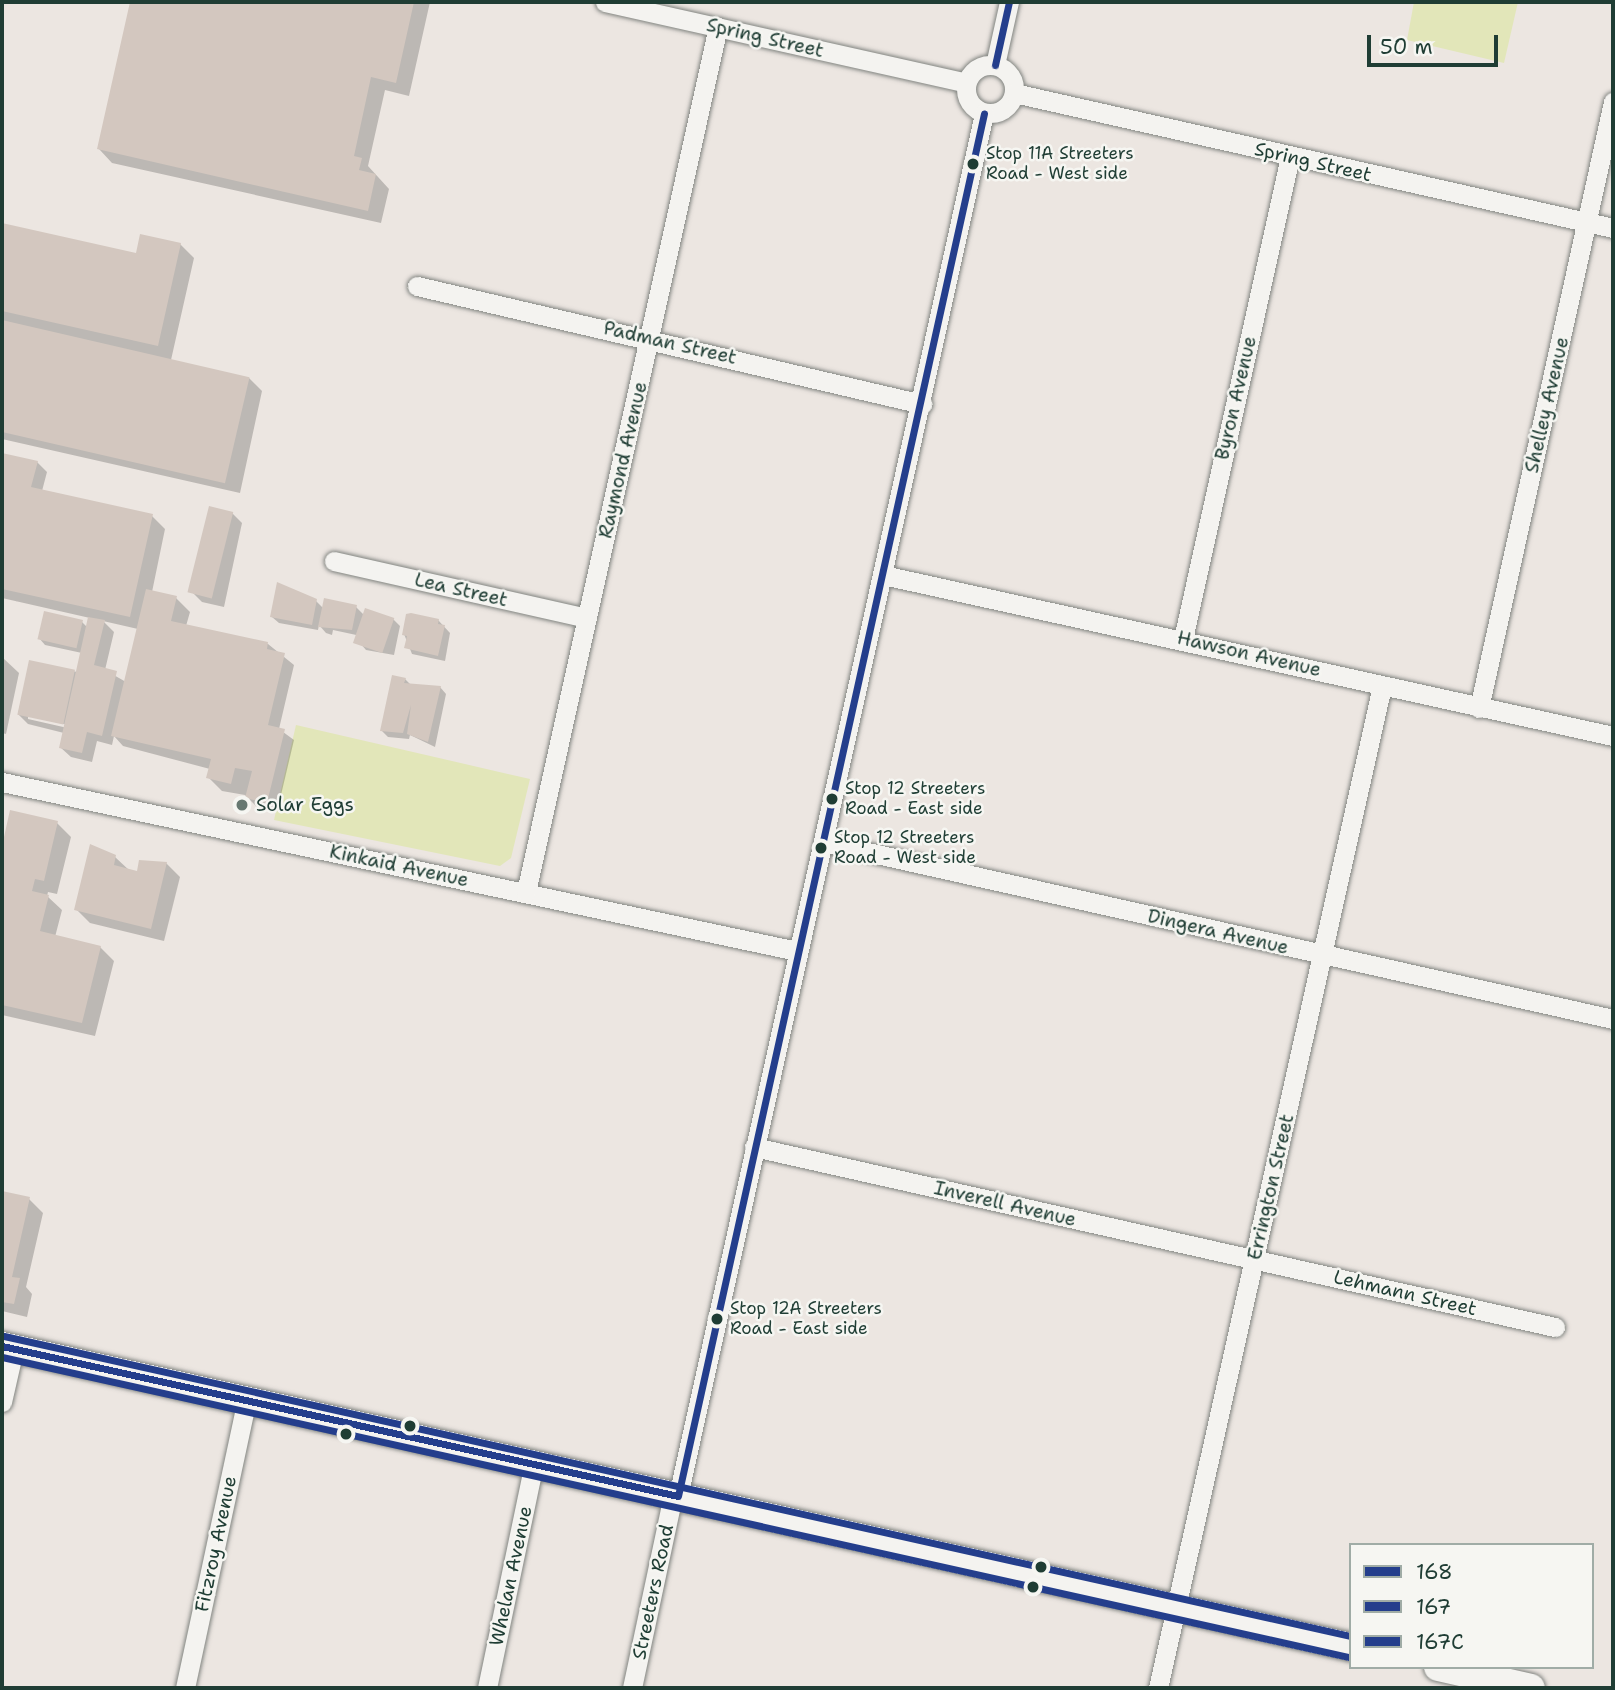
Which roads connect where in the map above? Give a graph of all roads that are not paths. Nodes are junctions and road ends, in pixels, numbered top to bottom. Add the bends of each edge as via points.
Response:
1 (605, 2) edge
2 (1009, 2) edge
3 (718, 27) junction
4 (995, 65) junction
5 (965, 83) junction
6 (1014, 93) junction
7 (1613, 102) edge
8 (984, 113) junction
9 (1290, 157) junction
10 (1588, 223) junction
11 (1613, 228) edge
12 (417, 286) dead end
13 (650, 337) junction
14 (922, 404) junction
15 (334, 561) dead end
16 (883, 575) junction
17 (587, 618) junction
18 (1183, 639) junction
19 (1382, 686) junction
20 (1479, 708) junction
21 (1613, 736) edge
22 (2, 782) edge
23 (823, 842) junction
24 (526, 892) junction
25 (797, 951) junction
26 (1322, 956) junction
27 (1613, 1018) edge
28 (754, 1147) junction
29 (1255, 1260) junction
30 (1555, 1327) dead end
31 (8, 1347) edge
32 (247, 1400) junction
33 (2, 1402) edge
34 (534, 1464) junction
35 (676, 1495) junction
36 (1177, 1609) junction
37 (1349, 1647) edge
38 (1447, 1669) edge
39 (185, 1688) edge
40 (487, 1688) edge
41 (632, 1688) edge
42 (1158, 1688) edge
43 (1531, 1688) edge

1 - 3 street, Spring Street
2 - 4 street
3 - 5 street, Spring Street
3 - 13 street, Raymond Avenue
4 - 5 street via 978,67
4 - 6 street via 1009,74
5 - 8 street via 969,103
6 - 8 street via 1006,107
6 - 9 street, Spring Street
7 - 10 street, Shelley Avenue
8 - 14 street, Streeters Road
9 - 10 street, Spring Street
9 - 18 street, Byron Avenue
10 - 11 street, Spring Street
10 - 20 street, Shelley Avenue
12 - 13 street, Padman Street
13 - 14 street, Padman Street
13 - 17 street, Raymond Avenue
14 - 16 street, Streeters Road
15 - 17 street, Lea Street
16 - 18 street, Hawson Avenue
16 - 23 street, Streeters Road
17 - 24 street, Raymond Avenue
18 - 19 street, Hawson Avenue
19 - 20 street, Hawson Avenue
19 - 26 street, Errington Street
20 - 21 street, Hawson Avenue
22 - 24 street, Kinkaid Avenue
23 - 25 street, Streeters Road
23 - 26 street, Dingera Avenue
24 - 25 street, Kinkaid Avenue
25 - 28 street, Streeters Road
26 - 27 street, Dingera Avenue
26 - 29 street, Errington Street
28 - 29 street, Inverell Avenue
28 - 35 street, Streeters Road
29 - 30 street, Lehmann Street
29 - 36 street, Errington Street
31 - 32 street
31 - 33 street
32 - 34 street
32 - 39 street, Fitzroy Avenue
34 - 35 street
34 - 40 street, Whelan Avenue
35 - 36 street
35 - 41 street, Streeters Road
36 - 37 street
36 - 42 street, Errington Street
38 - 43 street

